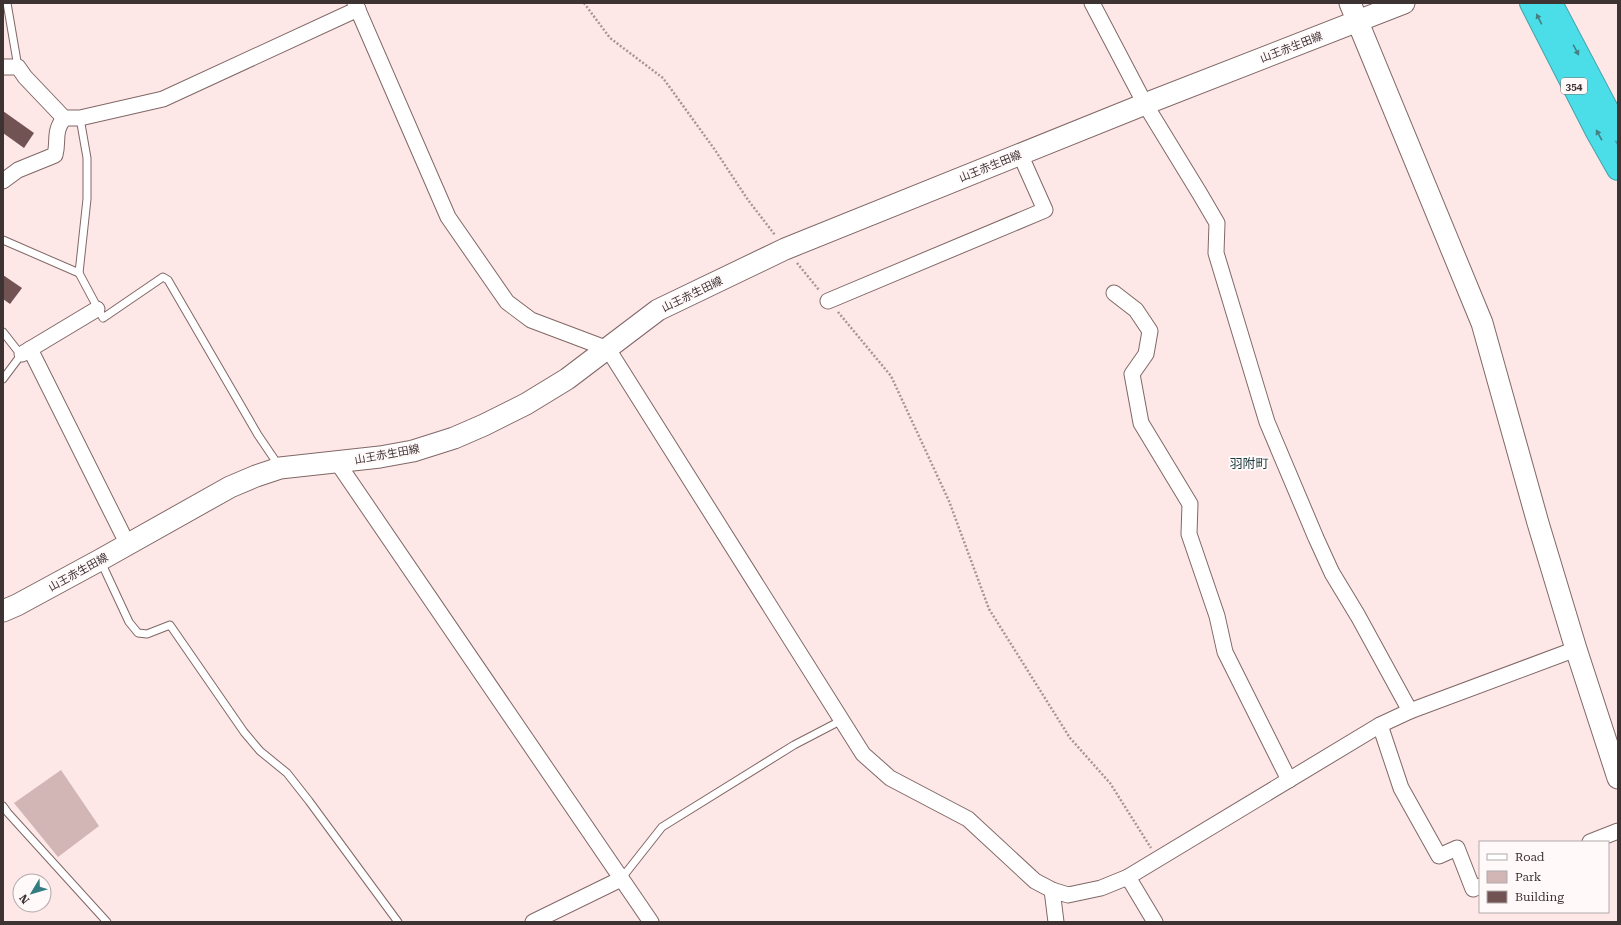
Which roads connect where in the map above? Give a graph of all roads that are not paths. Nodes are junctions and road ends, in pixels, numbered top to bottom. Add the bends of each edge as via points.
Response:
1 (7, 3) edge
2 (1092, 3) edge
3 (1404, 3) edge
4 (1531, 3) edge
5 (1551, 3) edge
6 (357, 6) edge
7 (1354, 12) edge
8 (10, 67) edge
9 (1144, 104) junction
10 (64, 118) junction
11 (80, 118) junction
12 (1618, 130) edge
13 (1020, 154) junction
14 (1618, 168) edge
15 (3, 181) edge
16 (3, 240) edge
17 (79, 274) junction
18 (1114, 293) dead end
19 (828, 301) road end
20 (97, 309) junction
21 (3, 332) edge
22 (608, 349) junction
23 (26, 352) junction
24 (3, 379) edge
25 (337, 462) junction
26 (280, 468) junction
27 (128, 545) junction
28 (100, 560) junction
29 (3, 611) edge
30 (1576, 649) junction
31 (1410, 711) junction
32 (842, 720) junction
33 (1380, 725) junction
34 (1618, 778) edge
35 (1289, 780) junction
36 (3, 806) edge
37 (1618, 831) edge
38 (1593, 841) edge
39 (1128, 877) junction
40 (621, 880) junction
41 (1479, 886) edge
42 (1052, 890) junction
43 (107, 922) edge
44 (398, 922) edge
45 (533, 922) edge
46 (650, 922) edge
47 (1056, 922) edge
48 (1155, 922) edge

1 - 8 lane
2 - 9 street
3 - 7 main road, 山王赤生田線
14 -> 4 highway, 354
5 -> 12 highway, 354
6 - 11 street via 163,99
6 - 22 street via 448,217 507,302 531,320
7 - 9 main road, 山王赤生田線
7 - 30 main road via 1482,323
8 - 10 street via 25,77
9 - 13 main road, 山王赤生田線
9 - 31 street via 1216,223 1216,253 1267,422 1332,573
10 - 11 street
10 - 15 street via 57,127 55,155 18,170
11 - 17 lane via 87,158 87,199
13 - 19 street via 1045,210
13 - 22 main road, 山王赤生田線 via 785,249 658,310
16 - 17 lane
17 - 20 lane
18 - 35 street via 1136,310 1150,331 1146,354 1132,374 1141,423 1190,504 1189,534 1218,616 1225,652
20 - 23 street
20 - 26 lane via 103,318 163,277 168,280
21 - 23 lane
22 - 25 main road, 山王赤生田線 via 567,379 526,404 478,428 413,451
22 - 32 street
23 - 24 lane
23 - 27 street
25 - 26 main road, 山王赤生田線
25 - 40 street
26 - 27 main road, 山王赤生田線 via 230,487
27 - 28 main road, 山王赤生田線
28 - 29 main road, 山王赤生田線
28 - 44 lane via 129,622 138,633 147,634 170,625 244,732 260,751 286,773 309,801
30 - 31 street
30 - 34 main road
31 - 33 street
32 - 40 lane via 794,745 662,827
32 - 42 street via 863,754 890,778 968,819 1035,881
33 - 35 street
33 - 41 street via 1402,788 1439,856 1456,848 1473,889
35 - 39 street
36 - 43 lane
37 - 38 street
39 - 42 street via 1101,888 1068,895
39 - 48 street
40 - 45 street
40 - 46 street
42 - 47 street

